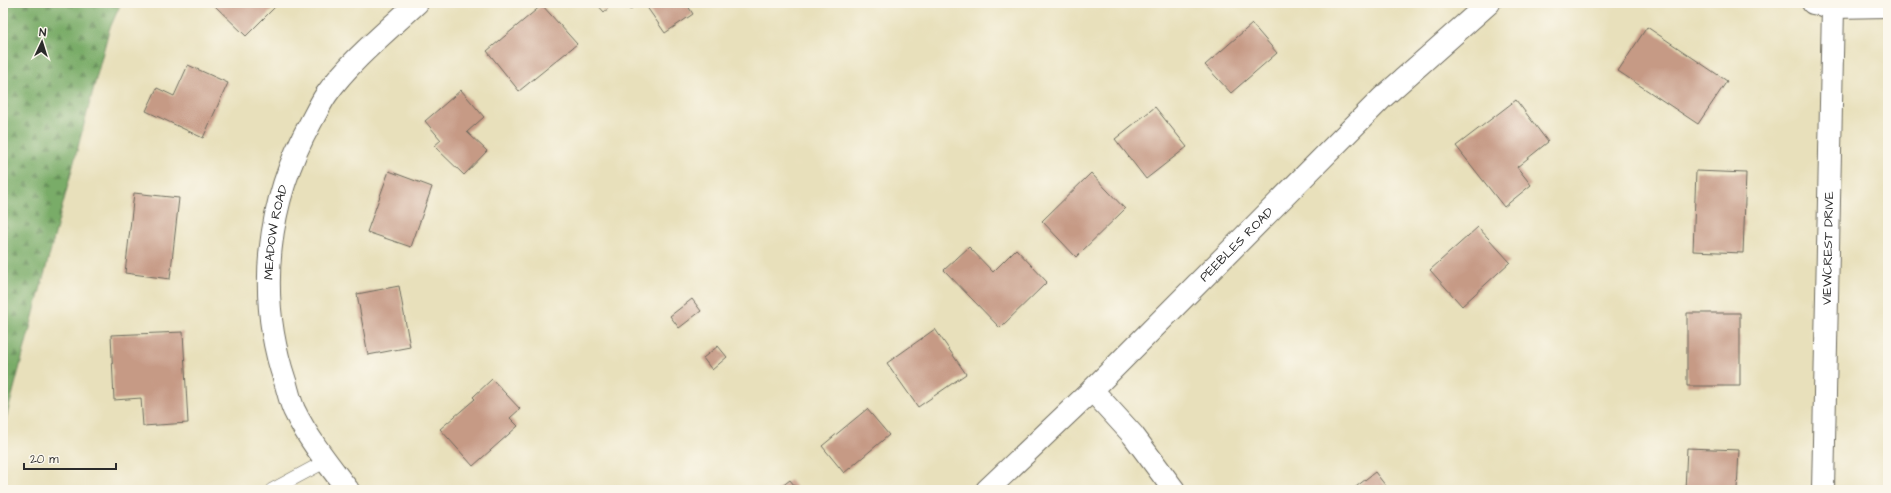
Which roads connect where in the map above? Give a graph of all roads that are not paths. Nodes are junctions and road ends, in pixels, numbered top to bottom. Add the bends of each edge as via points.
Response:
1 (417, 3) edge
2 (1489, 3) edge
3 (1823, 5) edge
4 (1888, 6) edge
5 (1092, 390) junction
6 (326, 461) junction
7 (272, 490) edge
8 (348, 490) edge
9 (987, 490) edge
10 (1174, 490) edge
11 (1823, 490) edge

1 - 6 street, MEADOW ROAD via 361,55 326,95 297,147 280,197 269,253 268,304 277,358 294,410
2 - 5 street, PEEBLES ROAD via 1382,98
3 - 4 street
3 - 11 street, VIEWCREST DRIVE
5 - 9 street, PEEBLES ROAD
5 - 10 street via 1133,435
6 - 7 lane
6 - 8 street, MEADOW ROAD

